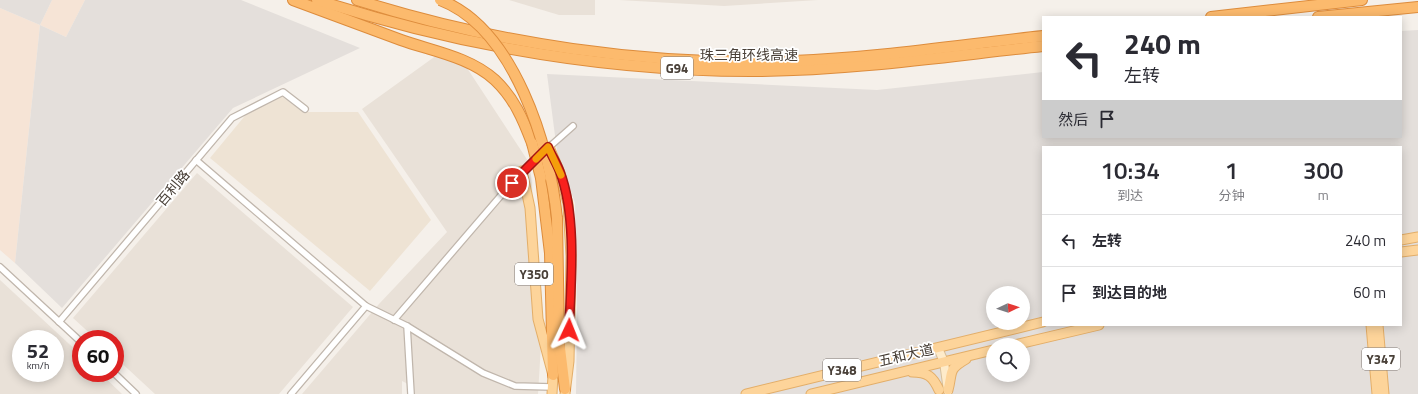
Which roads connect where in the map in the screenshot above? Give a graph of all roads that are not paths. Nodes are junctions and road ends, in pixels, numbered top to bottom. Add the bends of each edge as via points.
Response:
1 (293, 0) edge
2 (317, 0) edge
3 (356, 0) edge
4 (440, 0) edge
5 (1362, 0) edge
6 (1418, 7) edge
7 (1221, 16) edge
8 (1328, 16) edge
9 (1042, 36) edge
10 (1042, 46) edge
11 (305, 109) dead end
12 (573, 126) dead end
13 (548, 147) junction
14 (196, 160) junction
15 (522, 171) junction
16 (1418, 238) edge
17 (1402, 240) edge
18 (1418, 250) edge
19 (1402, 252) edge
20 (0, 267) edge
21 (366, 306) junction
22 (394, 320) junction
23 (59, 322) junction
24 (1042, 322) edge
25 (407, 326) junction
26 (1095, 326) edge
27 (1371, 326) edge
28 (1378, 326) edge
29 (72, 334) edge
30 (1030, 341) edge
31 (938, 348) junction
32 (986, 352) edge
33 (979, 353) junction
34 (941, 362) junction
35 (903, 372) junction
36 (553, 375) junction
37 (123, 382) edge
38 (551, 392) edge
39 (566, 392) edge
40 (944, 392) edge
41 (136, 394) edge
42 (291, 394) edge
43 (411, 394) edge
44 (746, 394) edge
45 (811, 394) edge
46 (1377, 394) edge
47 (1384, 394) edge

1 - 36 highway, bridge via 465,61 480,69 509,95 518,109 532,143 541,178 549,246
2 - 10 highway, 珠三角环线高速 / G94 via 399,25 477,43 560,57 668,68 795,70 869,65
3 - 9 highway, 珠三角环线高速 / G94 via 520,41 660,58 793,61
4 - 39 highway, bridge via 464,12 478,23 502,52 541,140 557,218 561,357
5 - 7 highway
6 - 8 highway
11 - 14 street, 百利路 via 283,92 232,118
12 - 13 street
13 - 15 street
13 - 39 main road, Y350 via 560,173 568,204 571,256
14 - 21 street
14 - 23 street, 百利路
15 - 22 street
15 - 36 main road, Y350 via 530,208 538,319
16 - 17 main road
18 - 19 main road
20 - 23 street
21 - 22 street
21 - 42 street
22 - 25 street
23 - 29 street
24 - 31 main road, 五和大道 / Y348
25 - 38 street via 483,373 515,386
25 - 43 street
26 - 30 main road
27 - 46 main road, Y347
28 - 47 main road, Y347
31 - 34 main road
31 - 44 main road, 五和大道 / Y348
32 - 33 main road, 五和大道 / Y348
33 - 34 main road, 五和大道 / Y348
33 - 40 main road via 954,368
34 - 35 main road, 五和大道 / Y348
34 - 40 main road
35 - 40 main road via 929,375
35 - 45 main road, 五和大道 / Y348
36 - 38 main road, Y350
37 - 41 street

